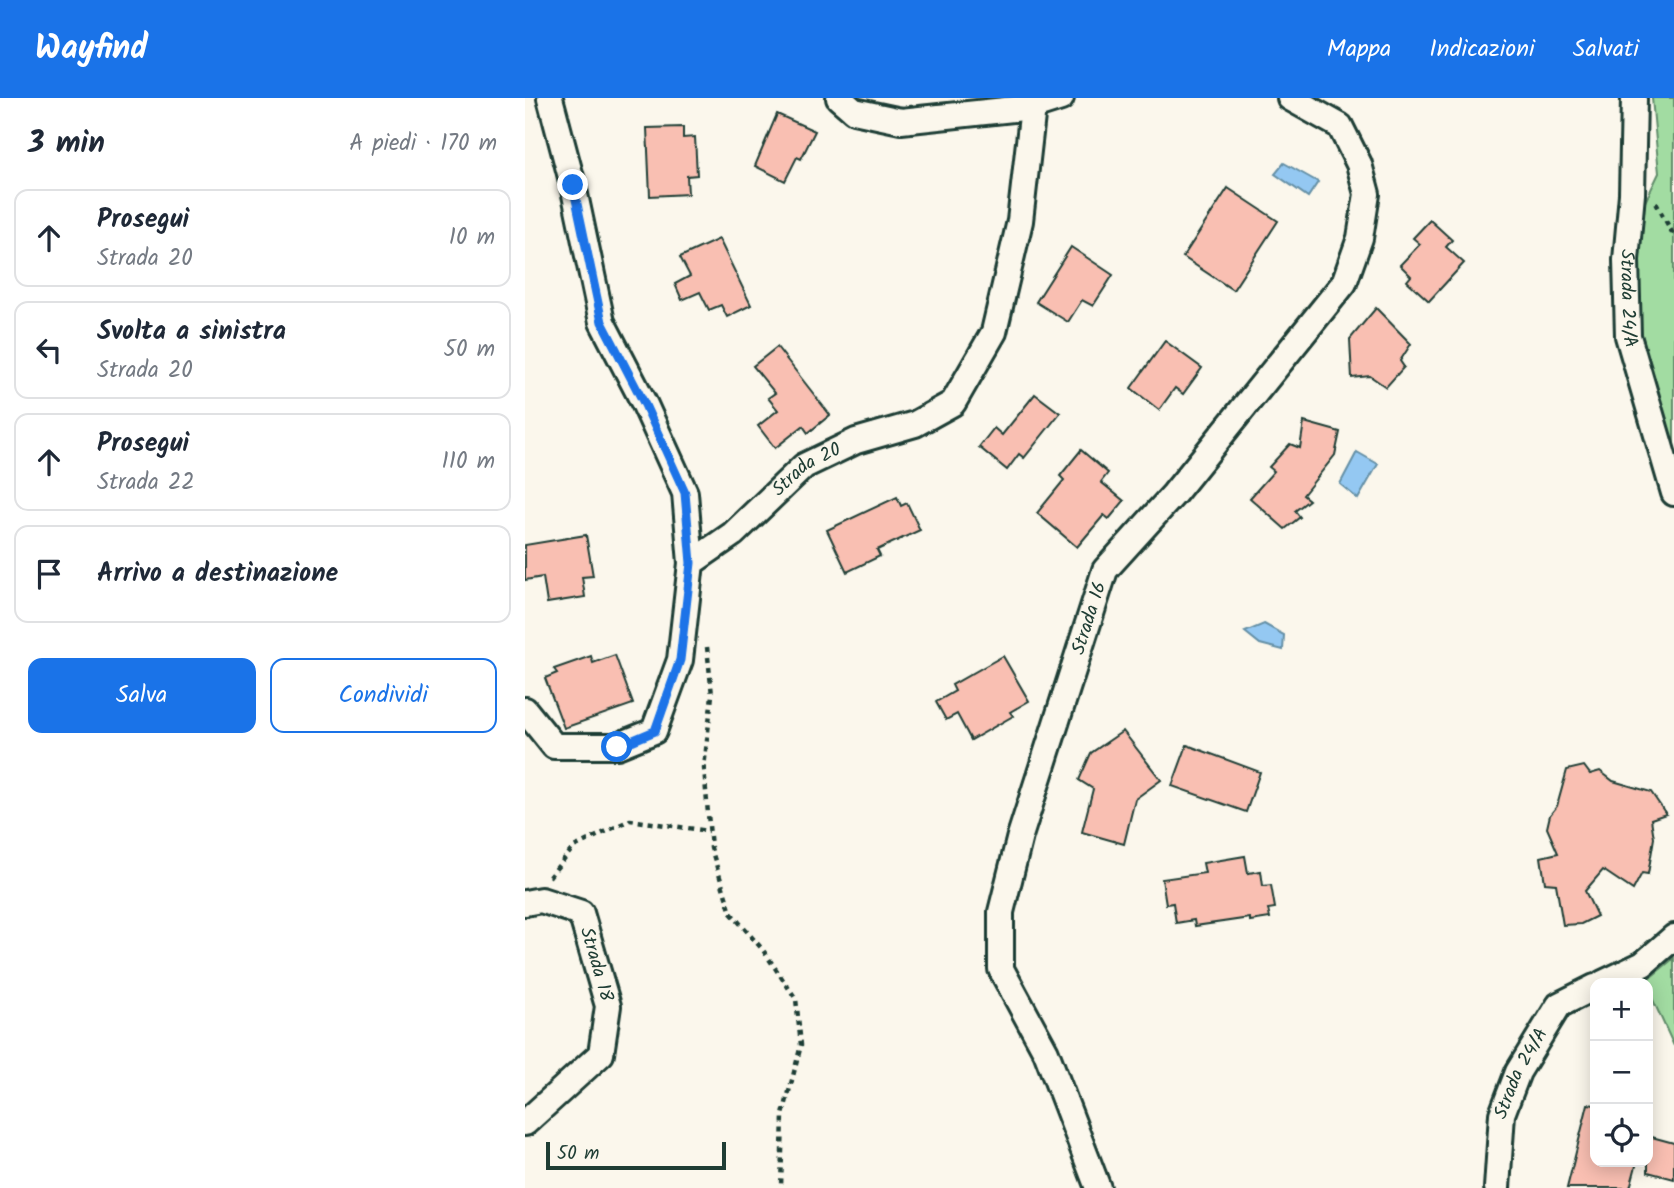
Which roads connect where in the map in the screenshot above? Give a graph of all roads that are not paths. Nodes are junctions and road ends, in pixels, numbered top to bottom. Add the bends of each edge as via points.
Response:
1 (550, 98) edge
2 (1061, 98) edge
3 (1290, 98) edge
4 (1634, 98) edge
5 (852, 102) edge
6 (1034, 107) junction
7 (1674, 493) edge
8 (691, 563) junction
9 (525, 710) edge
10 (527, 903) edge
11 (1674, 937) edge
12 (1614, 978) edge
13 (1590, 990) edge
14 (525, 1123) edge
15 (1098, 1188) edge
16 (1497, 1188) edge

1 - 8 street via 602,322 685,493
2 - 6 street
3 - 15 street, Strada 16 via 1340,126 1360,164 1367,194 1360,238 1344,283 1174,494 1105,570 1020,836 1001,912 1001,970 1046,1052
4 - 7 street, Strada 24/A via 1626,260 1628,336
5 - 6 street via 901,121
6 - 8 street, Strada 20 via 1020,220 994,332 953,403 915,424 856,441 804,466 733,534
8 - 9 street via 680,660 655,731 617,747 554,746
10 - 14 street, Strada 18 via 541,900 581,913 608,1006 601,1054
11 - 12 street via 1643,964
13 - 16 street, Strada 24/A via 1559,1005 1517,1072 1502,1114

